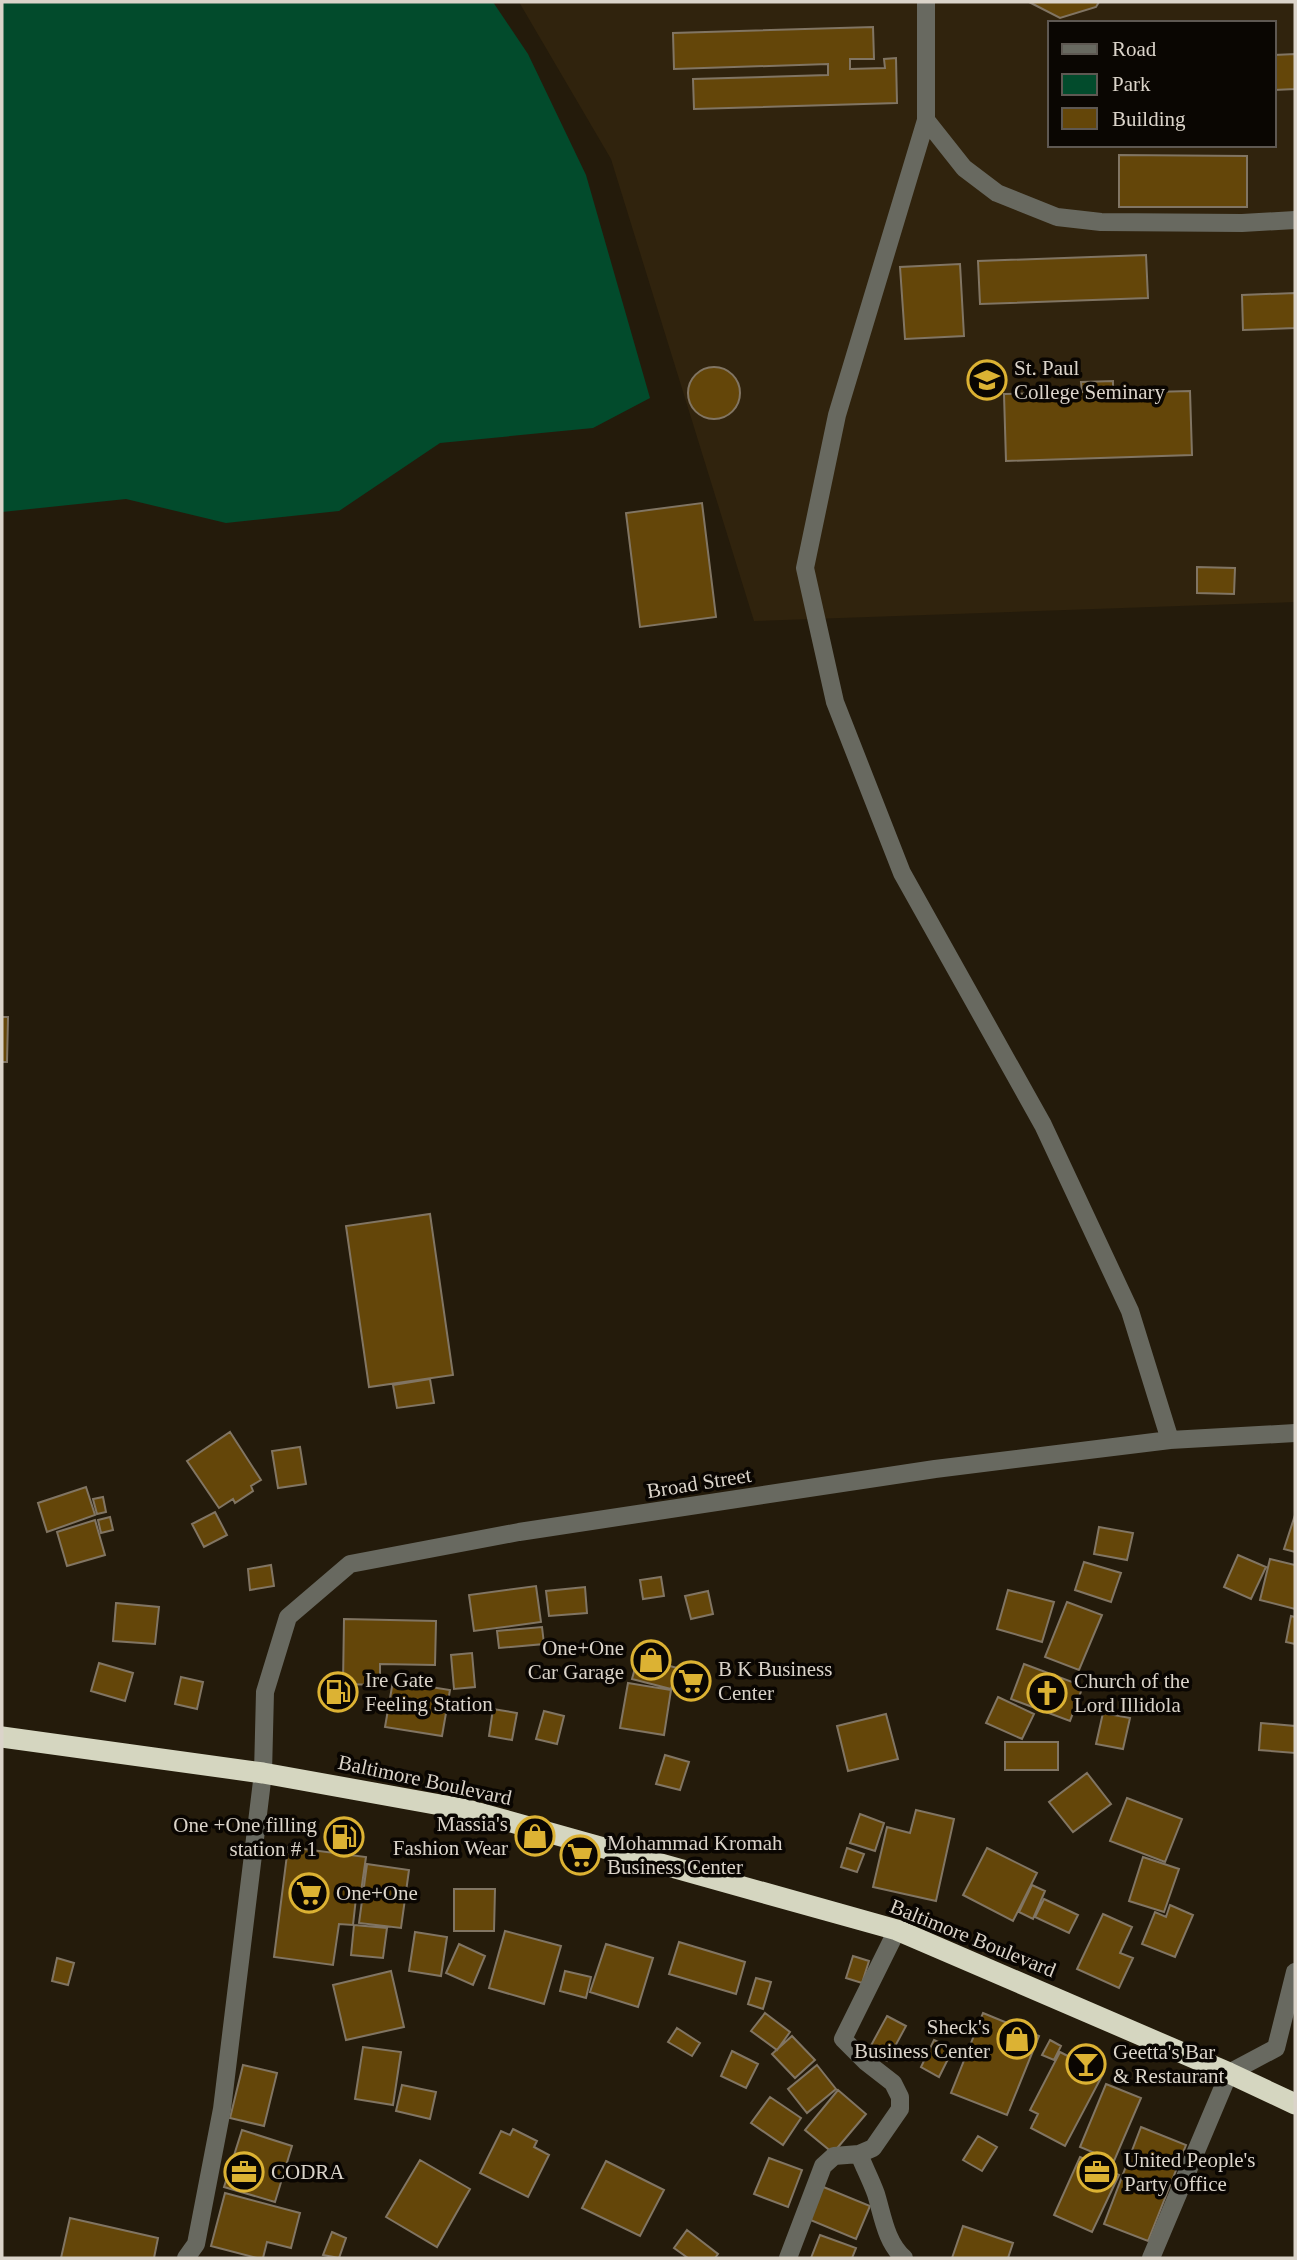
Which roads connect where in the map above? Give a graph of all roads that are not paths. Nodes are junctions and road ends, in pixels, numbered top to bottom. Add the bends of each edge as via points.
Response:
1 (926, 2) edge
2 (926, 120) junction
3 (1295, 220) edge
4 (1295, 1433) edge
5 (1170, 1440) junction
6 (2, 1737) edge
7 (263, 1773) junction
8 (897, 1930) junction
9 (1295, 1972) edge
10 (1230, 2073) junction
11 (1295, 2104) edge
12 (859, 2154) junction
13 (186, 2258) edge
14 (788, 2258) edge
15 (904, 2258) edge
16 (1151, 2258) edge

1 - 2 street
2 - 3 street via 964,168 986,185 1057,217 1101,222
2 - 5 street via 837,415 805,568 835,702 902,873 1044,1125 1130,1311
4 - 5 street, Broad Street
5 - 7 street, Broad Street via 935,1469 519,1532 350,1564 288,1617 265,1692
6 - 7 highway, Baltimore Boulevard
7 - 8 highway, Baltimore Boulevard via 468,1810
7 - 13 street, Broad Street via 222,2109 196,2244
8 - 10 highway, Baltimore Boulevard
8 - 12 street via 843,2039 893,2083 900,2097 900,2109 873,2148
9 - 10 street via 1276,2048
10 - 11 highway, Baltimore Boulevard
10 - 16 street
12 - 14 street via 834,2157 823,2166
12 - 15 street via 886,2232

